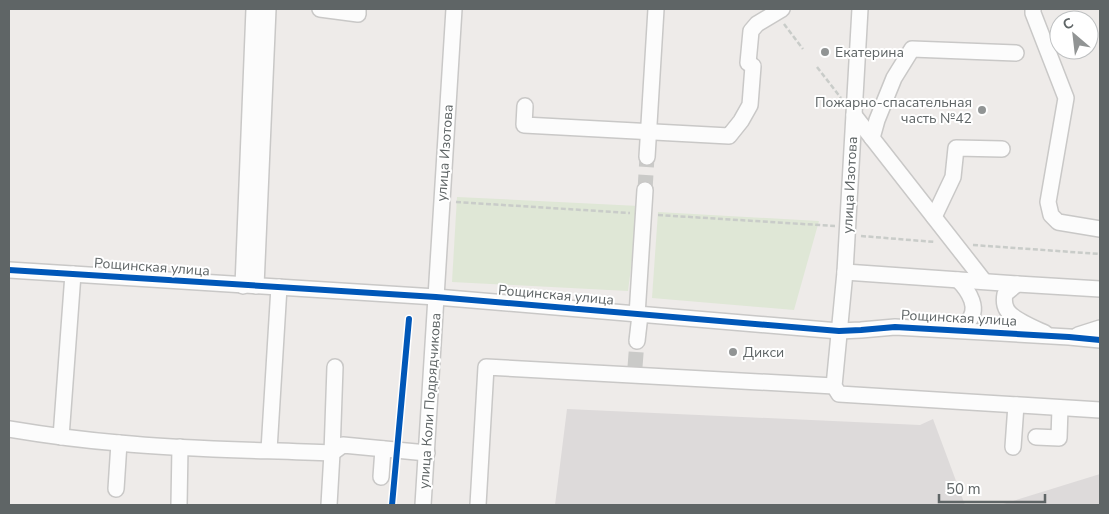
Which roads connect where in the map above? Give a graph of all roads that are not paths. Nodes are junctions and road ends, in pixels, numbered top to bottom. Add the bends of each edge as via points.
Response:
1 (254, 9) edge
2 (268, 9) edge
3 (320, 9) edge
4 (358, 9) edge
5 (454, 9) edge
6 (656, 9) edge
7 (860, 9) edge
8 (1033, 9) edge
9 (778, 11) edge
10 (1016, 53) dead end
11 (525, 106) dead end
12 (854, 115) junction
13 (649, 132) junction
14 (872, 138) junction
15 (1002, 149) dead end
16 (648, 157) tunnel mouth
17 (645, 190) tunnel mouth
18 (934, 217) junction
19 (1100, 229) edge
20 (9, 270) edge
21 (845, 272) junction
22 (74, 274) junction
23 (958, 280) junction
24 (984, 281) junction
25 (1017, 284) junction
26 (250, 286) junction
27 (279, 287) junction
28 (1100, 288) edge
29 (436, 297) junction
30 (639, 315) junction
31 (1100, 328) edge
32 (947, 330) junction
33 (839, 331) junction
34 (1053, 336) junction
35 (1069, 337) junction
36 (1100, 340) edge
37 (637, 341) tunnel mouth
38 (335, 367) dead end
39 (834, 386) junction
40 (1016, 405) junction
41 (1060, 408) junction
42 (1100, 410) edge
43 (9, 429) edge
44 (61, 437) junction
45 (1036, 437) dead end
46 (119, 443) junction
47 (1013, 447) dead end
48 (180, 448) junction
49 (269, 450) junction
50 (390, 450) junction
51 (332, 453) junction
52 (427, 453) junction
53 (388, 478) road end
54 (116, 489) dead end
55 (179, 505) edge
56 (328, 505) edge
57 (423, 505) edge
58 (428, 505) edge
59 (478, 505) edge

1 - 26 street
2 - 26 street
3 - 4 street via 358,14
5 - 29 street, улица Изотова
6 - 13 street
7 - 12 street, улица Изотова
8 - 19 street via 1066,98 1048,202 1051,215 1058,222
9 - 13 street via 751,31 750,105 729,136
10 - 14 street via 912,49 894,78
11 - 13 street via 524,126
12 - 14 street
12 - 21 street, улица Изотова
13 - 16 street
14 - 18 street
15 - 18 street via 956,148 953,177
17 - 30 street
18 - 24 street
20 - 22 street, Рощинская улица
21 - 23 street
21 - 33 street
22 - 26 street, Рощинская улица
22 - 44 street
23 - 24 street
23 - 32 street via 971,297 973,314 966,323
24 - 25 street
25 - 28 street
25 - 34 street via 1005,294 1007,310 1026,324
26 - 27 street, Рощинская улица
27 - 29 street, Рощинская улица
27 - 49 street
29 - 30 street, Рощинская улица
29 - 52 street, улица Коли Подрядчикова
30 - 33 street, Рощинская улица
30 - 37 street
31 - 35 street
32 - 33 street, Рощинская улица via 895,326
32 - 34 street, Рощинская улица
33 - 39 street
34 - 35 street, Рощинская улица
35 - 36 street, Рощинская улица
38 - 51 street
39 - 40 street via 839,394
39 - 59 street via 635,371 486,367
40 - 41 street
40 - 47 street
41 - 42 street
41 - 45 street via 1059,438
43 - 44 street
44 - 46 street
46 - 48 street
46 - 54 street
48 - 49 street
48 - 55 street
49 - 51 street
50 - 51 street via 343,445
50 - 52 street
50 - 53 street
51 - 56 street
52 - 57 street, улица Коли Подрядчикова
57 - 58 street

